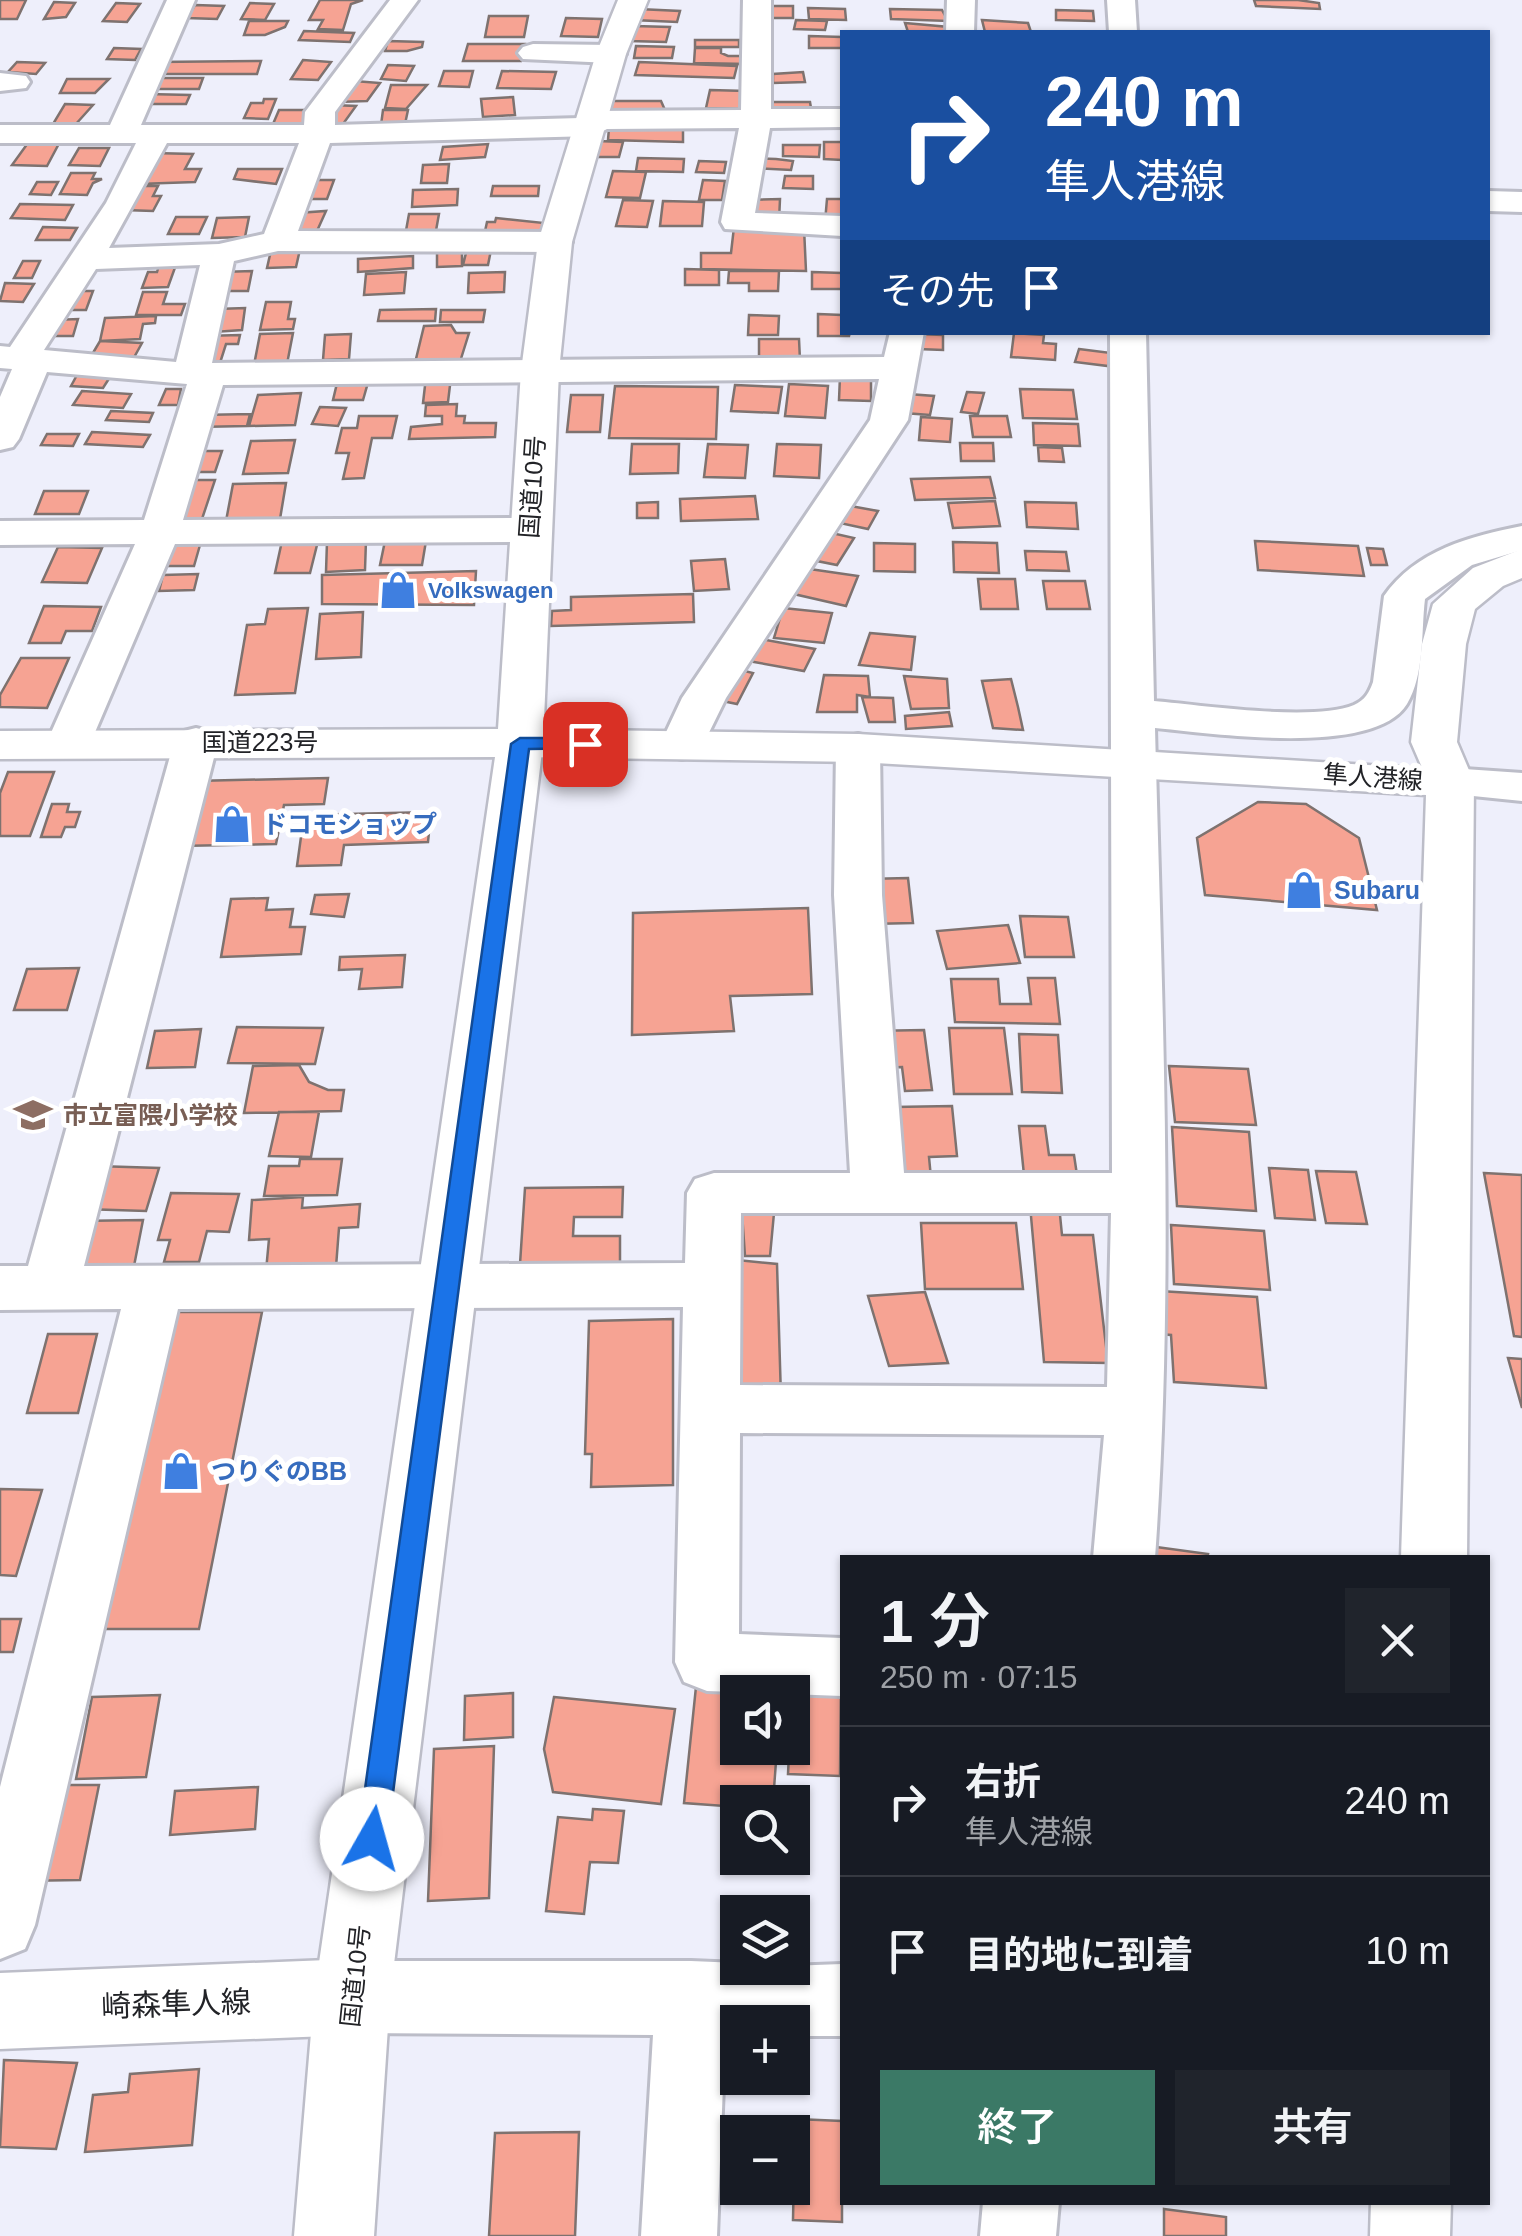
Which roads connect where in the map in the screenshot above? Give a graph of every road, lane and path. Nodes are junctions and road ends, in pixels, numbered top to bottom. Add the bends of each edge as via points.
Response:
1 (182, 0) edge
2 (404, 0) edge
3 (632, 0) edge
4 (757, 0) edge
5 (961, 0) edge
6 (1121, 0) edge
7 (960, 30) edge
8 (1124, 30) edge
9 (534, 53) dead end
10 (612, 54) junction
11 (840, 118) edge
12 (756, 120) junction
13 (593, 124) junction
14 (122, 132) junction
15 (320, 132) junction
16 (157, 133) junction
17 (0, 134) edge
18 (1490, 200) edge
19 (1522, 202) edge
20 (840, 226) edge
21 (278, 240) junction
22 (555, 242) junction
23 (219, 254) junction
24 (86, 260) junction
25 (1128, 335) edge
26 (904, 350) edge
27 (18, 359) edge
28 (540, 371) junction
29 (200, 374) junction
30 (0, 439) edge
31 (529, 530) junction
32 (160, 532) junction
33 (0, 534) edge
34 (1522, 538) edge
35 (1522, 562) edge
36 (1522, 585) edge
37 (1136, 738) junction
38 (196, 742) junction
39 (68, 744) junction
40 (520, 744) junction
41 (682, 744) junction
42 (0, 745) edge
43 (858, 748) junction
44 (1450, 782) junction
45 (1522, 787) edge
46 (878, 1192) junction
47 (1138, 1193) junction
48 (712, 1284) junction
49 (446, 1287) junction
50 (25, 1288) edge
51 (154, 1290) junction
52 (710, 1409) junction
53 (1136, 1411) junction
54 (1124, 1555) edge
55 (1434, 1555) edge
56 (840, 1667) edge
57 (0, 1925) edge
58 (352, 1996) junction
59 (691, 1998) junction
60 (840, 2000) edge
61 (0, 2011) edge
62 (1021, 2205) edge
63 (1411, 2205) edge
64 (334, 2236) edge
65 (679, 2236) edge
66 (1018, 2236) edge
67 (1410, 2236) edge

1 - 14 street
2 - 15 street via 320,112
3 - 10 main road, 国道10号
4 - 12 street
5 - 7 street
6 - 8 street
9 - 10 street
10 - 13 main road, 国道10号
11 - 12 street
12 - 13 street
12 - 20 street via 737,222
13 - 15 street
13 - 22 main road, 国道10号
14 - 16 street
14 - 17 street
15 - 16 street
15 - 21 street
16 - 24 street
18 - 19 street
21 - 22 street
21 - 23 street
22 - 28 main road, 国道10号
23 - 24 street
23 - 29 street
24 - 27 street
25 - 37 street
26 - 28 street
26 - 41 street via 890,420 784,573
27 - 29 street
27 - 30 street
28 - 29 street
28 - 31 main road, 国道10号
29 - 32 street
31 - 32 street
31 - 40 main road, 国道10号
32 - 33 street
32 - 39 street
34 - 37 street via 1444,563 1405,596 1390,696 1372,716 1335,725
35 - 44 main road via 1488,577 1455,604 1434,742
36 - 44 main road via 1486,605 1469,649 1461,699 1470,744
37 - 43 main road, 隼人港線
37 - 44 main road, 隼人港線
37 - 47 street
38 - 39 main road, 国道223号
38 - 40 main road, 国道223号
38 - 50 street
39 - 42 main road, 国道223号
40 - 41 main road, 隼人港線
40 - 49 main road, 国道10号
41 - 43 main road, 隼人港線
43 - 46 street via 858,896
44 - 45 street
44 - 55 main road, 隼人港線
46 - 47 street
46 - 48 street via 714,1192
47 - 53 street
48 - 49 street
48 - 52 street
49 - 51 street
49 - 58 main road, 国道10号
50 - 51 street
51 - 57 street
52 - 53 street
52 - 56 street via 707,1662
53 - 54 street
58 - 59 street
58 - 61 main road, 崎森隼人線
58 - 64 main road, 国道10号
59 - 60 street
59 - 65 street
62 - 66 street
63 - 67 main road

